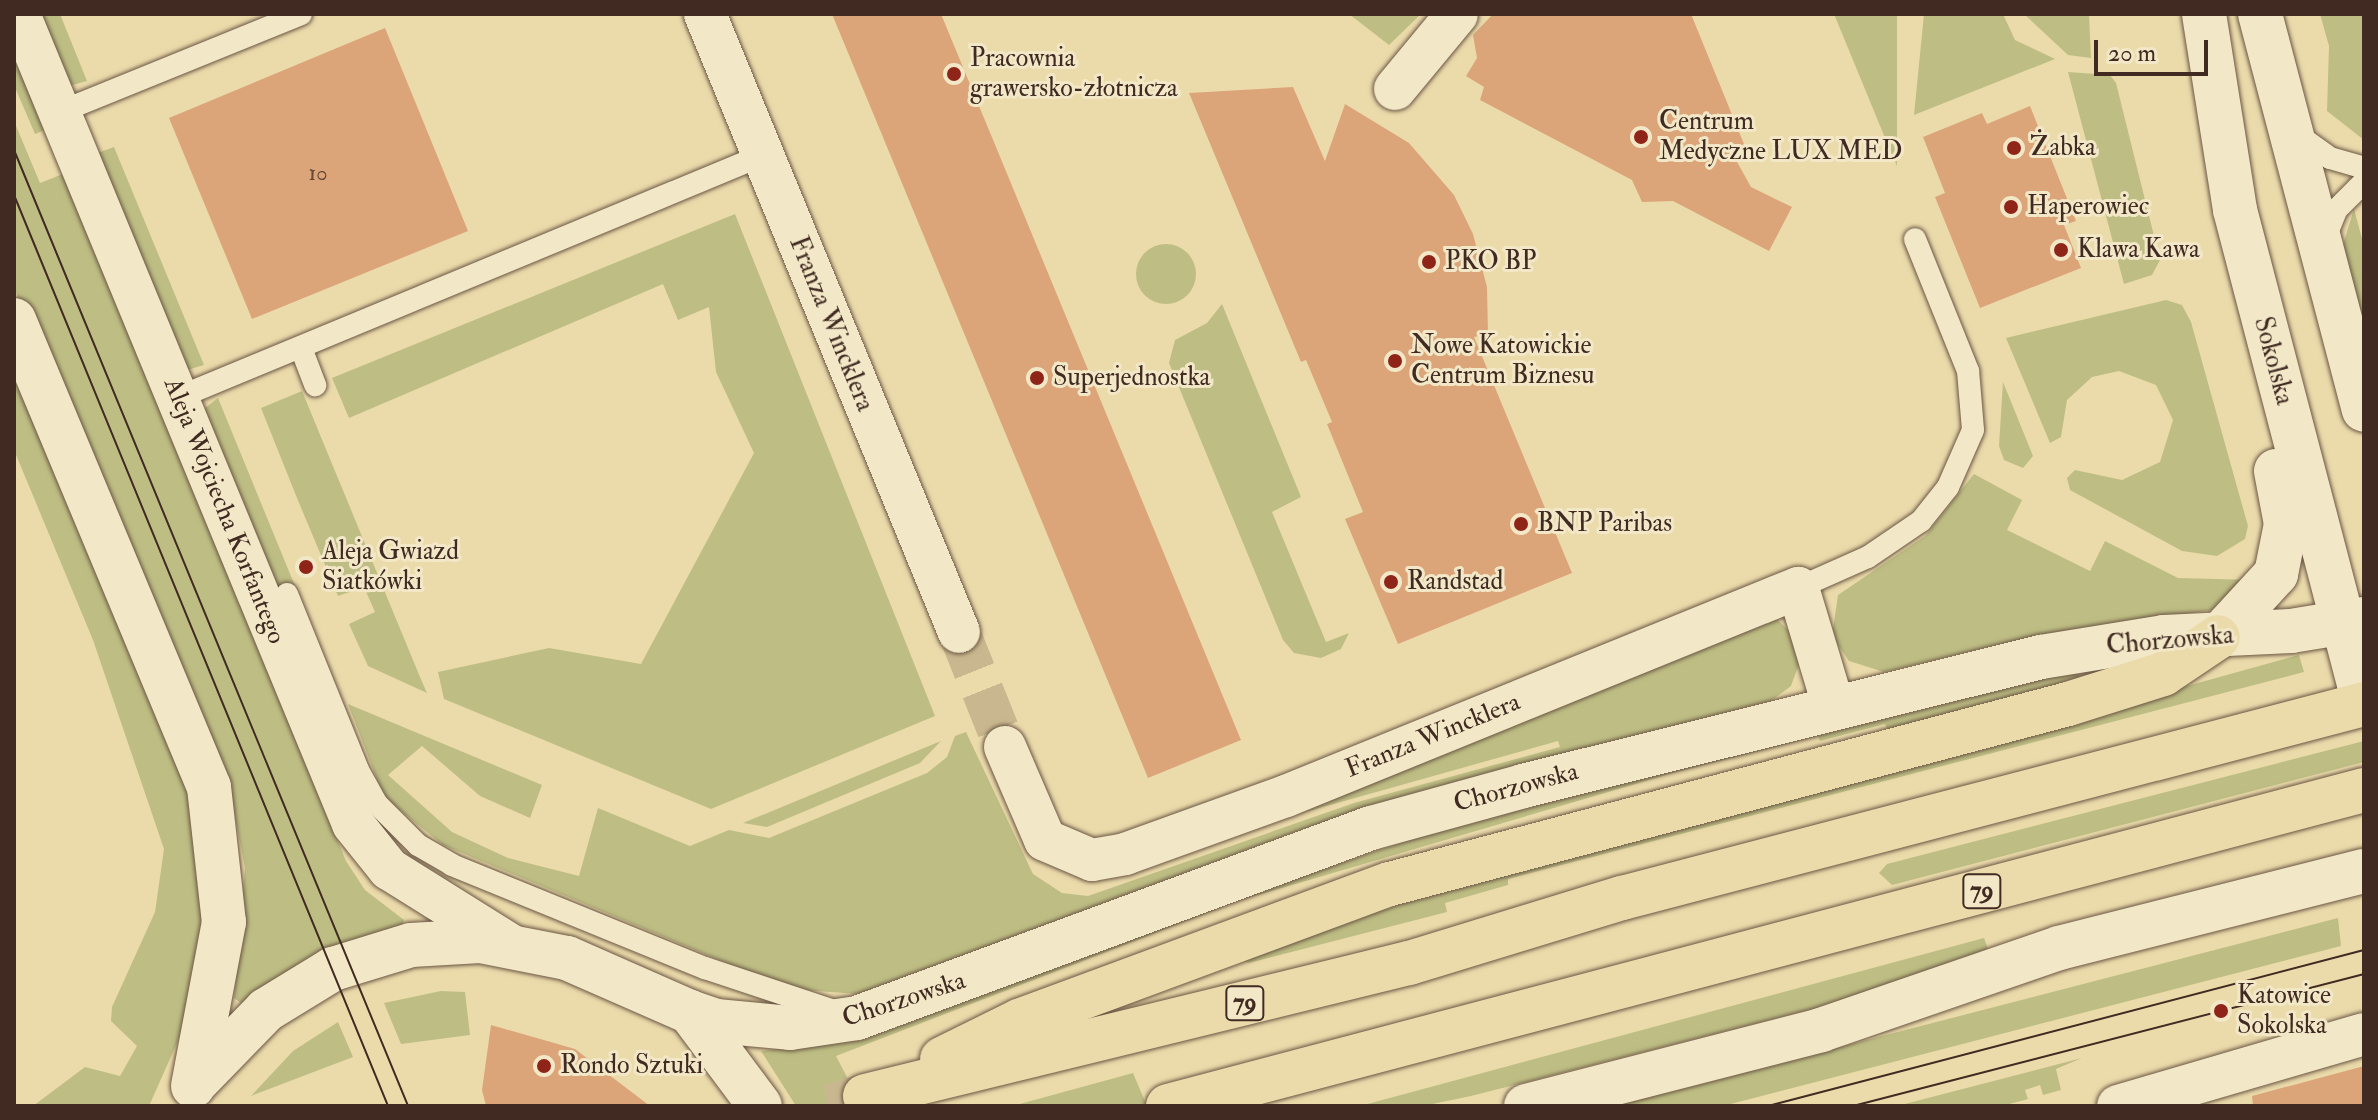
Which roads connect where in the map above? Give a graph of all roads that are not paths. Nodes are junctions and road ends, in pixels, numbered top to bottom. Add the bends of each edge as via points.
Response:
1 (19, 14) edge
2 (301, 14) edge
3 (705, 14) edge
4 (1457, 14) edge
5 (2204, 14) edge
6 (2260, 14) edge
7 (1395, 89) dead end
8 (60, 112) junction
9 (2291, 130) junction
10 (763, 155) junction
11 (2364, 168) edge
12 (2364, 182) edge
13 (1915, 239) dead end
14 (2323, 251) junction
15 (14, 320) edge
16 (301, 348) junction
17 (315, 385) dead end
18 (2282, 392) junction
19 (177, 398) junction
20 (2364, 410) edge
21 (1798, 588) junction
22 (287, 594) dead end
23 (959, 632) tunnel mouth
24 (2353, 633) edge
25 (2218, 637) junction
26 (2364, 704) edge
27 (1833, 705) junction
28 (1005, 747) tunnel mouth
29 (2364, 790) edge
30 (2364, 871) edge
31 (509, 944) junction
32 (690, 1012) junction
33 (857, 1018) junction
34 (2364, 1034) edge
35 (186, 1096) edge
36 (760, 1106) edge
37 (1168, 1106) edge
38 (1526, 1106) edge
39 (2118, 1106) edge

1 - 8 street, Aleja Wojciecha Korfantego
2 - 8 lane
3 - 10 street, Franza Wincklera
4 - 7 street
5 - 18 main road, Sokolska via 2235,210
6 - 9 main road
8 - 19 street, Aleja Wojciecha Korfantego
9 - 11 lane via 2330,158
9 - 14 main road
10 - 16 lane
10 - 23 street, Franza Wincklera
12 - 14 lane via 2337,209
13 - 21 lane via 1968,371 1973,430 1948,487 1921,521 1868,557
14 - 20 main road
15 - 35 main road via 209,787 224,922
16 - 17 lane
16 - 19 lane
18 - 24 main road, Sokolska
18 - 25 main road via 2276,475 2286,546 2269,586
19 - 31 street, Aleja Wojciecha Korfantego via 364,842 415,888
21 - 27 street
21 - 28 street, Franza Wincklera via 1125,854 1092,860 1045,840
22 - 33 lane via 358,770 377,804 418,845 452,865 705,968
24 - 25 main road, Chorzowska
24 - 26 main road, Sokolska
25 - 26 main road, 79 via 2163,674 2118,689 1493,853 1310,911 1019,1021 865,1096 1409,963 1622,898
25 - 27 main road, Chorzowska via 2164,637 2041,657
27 - 33 main road, Chorzowska via 1371,828
29 - 37 main road, 79
30 - 38 main road via 2059,948 1821,1030
31 - 32 main road, Chorzowska via 567,958
31 - 35 main road, Chorzowska via 411,945 333,969 266,1010
32 - 33 main road, Chorzowska via 716,1021 790,1028
32 - 36 main road
34 - 39 street

